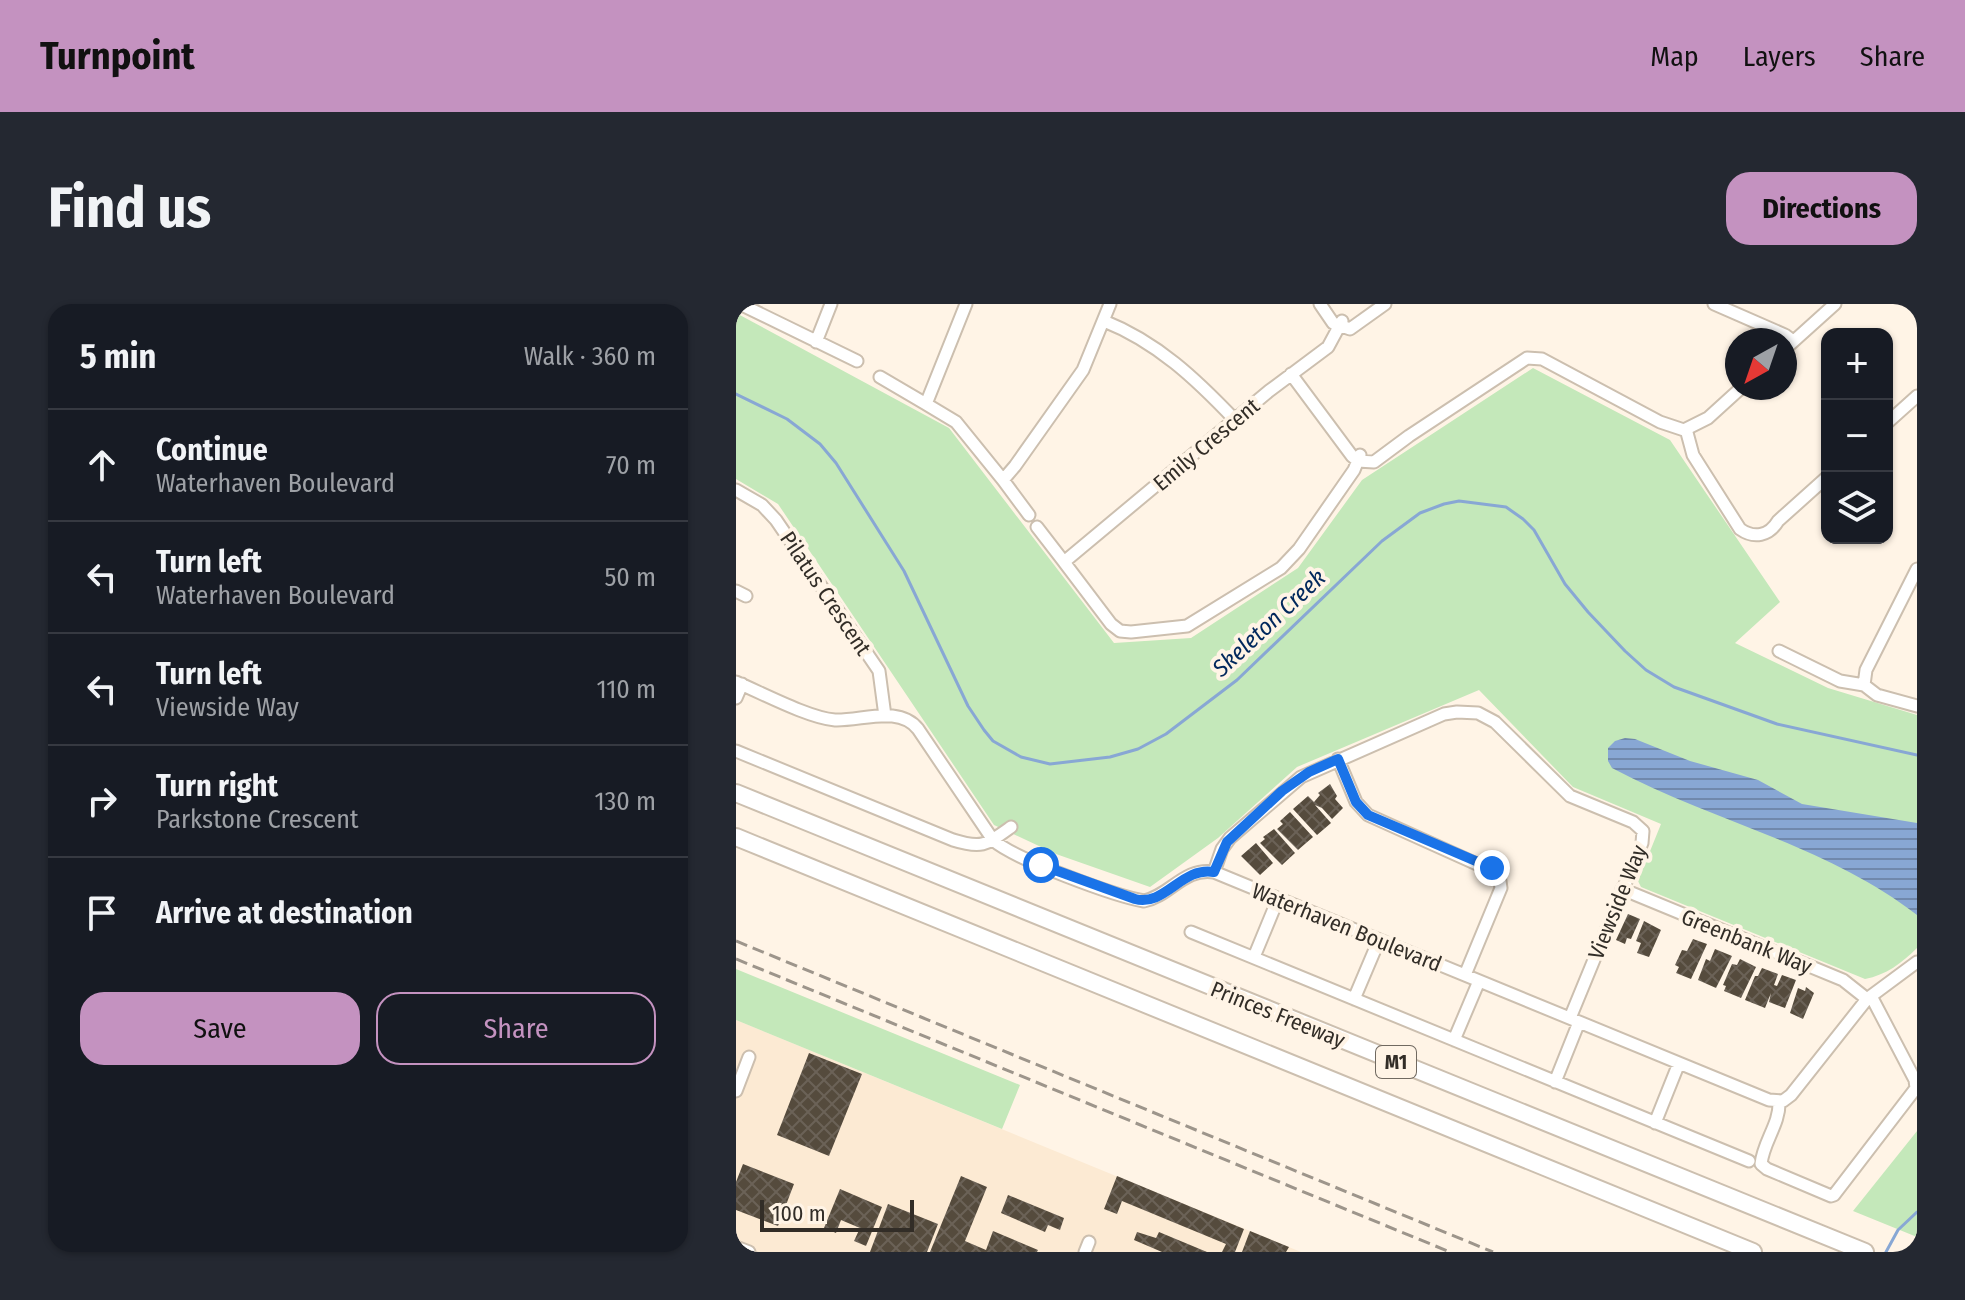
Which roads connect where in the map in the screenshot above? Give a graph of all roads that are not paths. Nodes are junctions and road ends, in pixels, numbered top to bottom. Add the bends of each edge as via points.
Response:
1 (740, 304) edge
2 (831, 304) edge
3 (966, 304) edge
4 (1110, 304) edge
5 (1385, 304) edge
6 (1714, 304) edge
7 (1835, 304) edge
8 (1323, 308) edge
9 (1104, 321) junction
10 (1341, 324) junction
11 (1769, 328) edge
12 (1797, 338) edge
13 (816, 342) junction
14 (857, 361) dead end
15 (1291, 374) junction
16 (880, 377) dead end
17 (1917, 396) edge
18 (1728, 400) edge
19 (926, 404) junction
20 (1893, 418) edge
21 (1235, 420) junction
22 (1687, 432) junction
23 (1359, 458) junction
24 (1003, 480) junction
25 (1821, 482) edge
26 (736, 490) edge
27 (1029, 515) dead end
28 (1037, 527) dead end
29 (1064, 562) junction
30 (1917, 569) edge
31 (1779, 651) dead end
32 (739, 683) edge
33 (1864, 685) junction
34 (736, 698) edge
35 (1917, 706) edge
36 (885, 716) junction
37 (736, 751) edge
38 (1338, 759) junction
39 (736, 793) edge
40 (1011, 827) dead end
41 (736, 837) edge
42 (993, 840) junction
43 (1214, 872) junction
44 (1622, 889) junction
45 (1278, 899) junction
46 (1191, 932) dead end
47 (1379, 940) junction
48 (1254, 957) junction
49 (1917, 962) edge
50 (1465, 975) junction
51 (1479, 981) junction
52 (1869, 998) junction
53 (1354, 999) junction
54 (1574, 1020) junction
55 (1454, 1040) junction
56 (749, 1057) dead end
57 (1679, 1063) junction
58 (1555, 1082) junction
59 (736, 1091) edge
60 (1779, 1102) junction
61 (1655, 1123) junction
62 (1749, 1161) dead end
63 (736, 1247) edge
64 (749, 1252) edge
65 (1753, 1252) edge
66 (1865, 1252) edge

1 - 13 street
2 - 13 street
3 - 19 street
4 - 9 street
5 - 10 street via 1353,329
6 - 11 street
7 - 12 street
8 - 10 street via 1330,320
9 - 21 street via 1170,357
9 - 24 street via 1083,370
10 - 15 street, Emily Crescent via 1328,347
13 - 14 street
15 - 21 street, Emily Crescent
15 - 23 street
16 - 19 street
17 - 20 street
18 - 22 street via 1698,430
19 - 24 street via 956,422
21 - 29 street, Emily Crescent
22 - 23 street via 1672,432 1549,365 1518,364 1383,453
22 - 25 street via 1693,455 1740,529 1756,535 1772,530
23 - 29 street via 1289,560 1187,626 1120,631
24 - 27 street
26 - 36 street, Pilatus Crescent via 776,520 879,671
28 - 29 street
30 - 33 street via 1869,664
31 - 33 street via 1840,681
32 - 34 street
32 - 36 street via 823,718
33 - 35 street via 1877,695
36 - 42 street via 913,723
37 - 42 street via 953,840 976,847
38 - 43 street, Viewside Way via 1282,791 1227,842
38 - 44 street, Viewside Way via 1444,714 1486,716 1570,796 1640,827 1642,843
38 - 50 street via 1356,802 1368,815 1499,874 1501,888
39 - 66 highway, Princes Freeway / M1
40 - 42 street
41 - 65 highway, Princes Freeway / M1
42 - 43 street via 1041,865 1140,900 1155,898 1195,872
43 - 45 street, Waterhaven Boulevard
44 - 52 street, Greenbank Way via 1848,982
44 - 54 street, Viewside Way
45 - 47 street, Waterhaven Boulevard
45 - 48 street
46 - 48 street
47 - 50 street, Waterhaven Boulevard
47 - 53 street
48 - 53 street
49 - 52 street
50 - 51 street, Waterhaven Boulevard
51 - 54 street, Waterhaven Boulevard
51 - 55 street
52 - 60 street via 1791,1095
52 - 60 street via 1915,1080 1914,1092 1834,1195 1763,1167
53 - 55 street
54 - 57 street, Waterhaven Boulevard
54 - 58 street, Viewside Way
55 - 58 street
56 - 59 street
57 - 60 street, Waterhaven Boulevard
57 - 61 street
58 - 61 street
61 - 62 street
63 - 64 street

